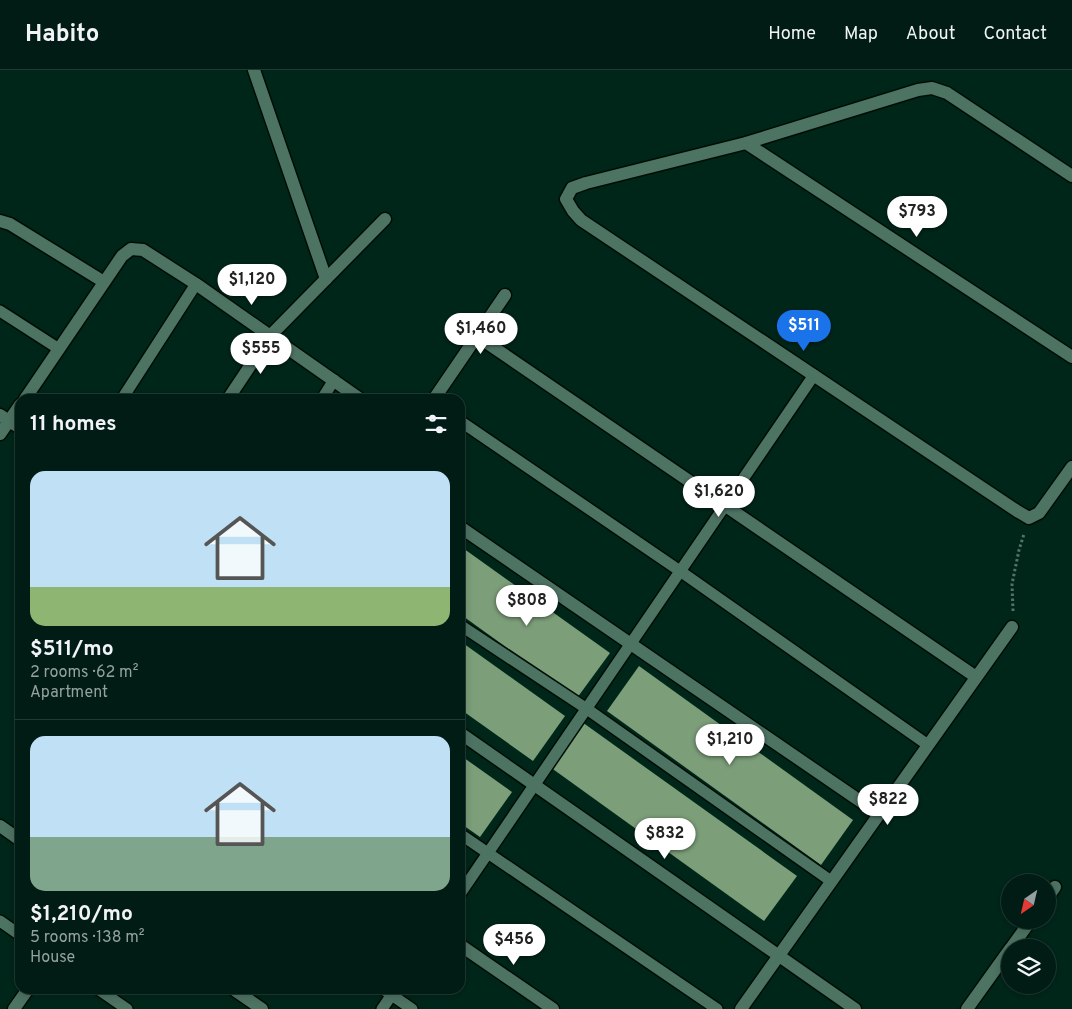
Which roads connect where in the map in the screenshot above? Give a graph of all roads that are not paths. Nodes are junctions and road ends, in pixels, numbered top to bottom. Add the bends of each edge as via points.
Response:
1 (254, 70) edge
2 (746, 143) junction
3 (1072, 176) edge
4 (384, 219) dead end
5 (0, 221) edge
6 (326, 279) junction
7 (104, 282) junction
8 (196, 284) junction
9 (505, 295) dead end
10 (0, 311) edge
11 (270, 336) junction
12 (477, 336) junction
13 (59, 349) junction
14 (1072, 357) edge
15 (814, 375) junction
16 (334, 380) junction
17 (28, 394) edge
18 (125, 394) edge
19 (231, 394) edge
20 (325, 394) edge
21 (353, 394) edge
22 (437, 394) edge
23 (10, 421) edge
24 (465, 424) edge
25 (0, 434) edge
26 (1072, 467) edge
27 (726, 505) junction
28 (465, 530) edge
29 (680, 571) junction
30 (1012, 627) road end
31 (465, 628) edge
32 (630, 644) junction
33 (976, 677) junction
34 (587, 709) junction
35 (465, 736) edge
36 (928, 744) junction
37 (535, 785) junction
38 (879, 814) junction
39 (0, 826) edge
40 (15, 836) edge
41 (465, 837) edge
42 (488, 853) junction
43 (831, 882) junction
44 (465, 887) edge
45 (0, 921) edge
46 (15, 932) edge
47 (465, 948) edge
48 (778, 956) junction
49 (1001, 962) edge
50 (24, 994) edge
51 (105, 994) edge
52 (240, 994) edge
53 (389, 994) edge
54 (394, 994) edge
55 (848, 1007) edge
56 (14, 1009) edge
57 (127, 1009) edge
58 (262, 1009) edge
59 (382, 1009) edge
60 (412, 1009) edge
61 (553, 1009) edge
62 (717, 1009) edge
63 (741, 1009) edge
64 (968, 1009) edge

1 - 6 street
2 - 3 street via 932,88 947,94
2 - 14 street
2 - 15 street via 586,183 572,188 566,198 581,220
4 - 6 street
5 - 7 street
6 - 11 street
7 - 8 street via 122,256 131,249 142,250
7 - 13 street
8 - 11 street
8 - 18 lane
9 - 12 street
10 - 13 lane
11 - 16 street
11 - 19 street
12 - 22 street
12 - 27 street
13 - 17 street
15 - 26 street via 1029,518 1039,514
15 - 27 lane
16 - 20 lane
16 - 21 street
23 - 25 street
24 - 29 lane
27 - 29 lane
27 - 33 street
28 - 32 street
29 - 32 lane
29 - 36 lane
30 - 33 street
31 - 34 lane
32 - 34 lane
32 - 38 street
33 - 36 street
34 - 37 lane
34 - 43 lane
35 - 37 street
36 - 38 street
37 - 42 lane
37 - 48 street
38 - 43 street
39 - 40 street
41 - 42 lane
42 - 44 lane
42 - 62 lane
43 - 48 street
45 - 46 lane
47 - 61 street
48 - 55 street
48 - 63 street
49 - 64 street
50 - 56 street
51 - 57 lane
52 - 58 street
53 - 59 lane
54 - 60 lane

